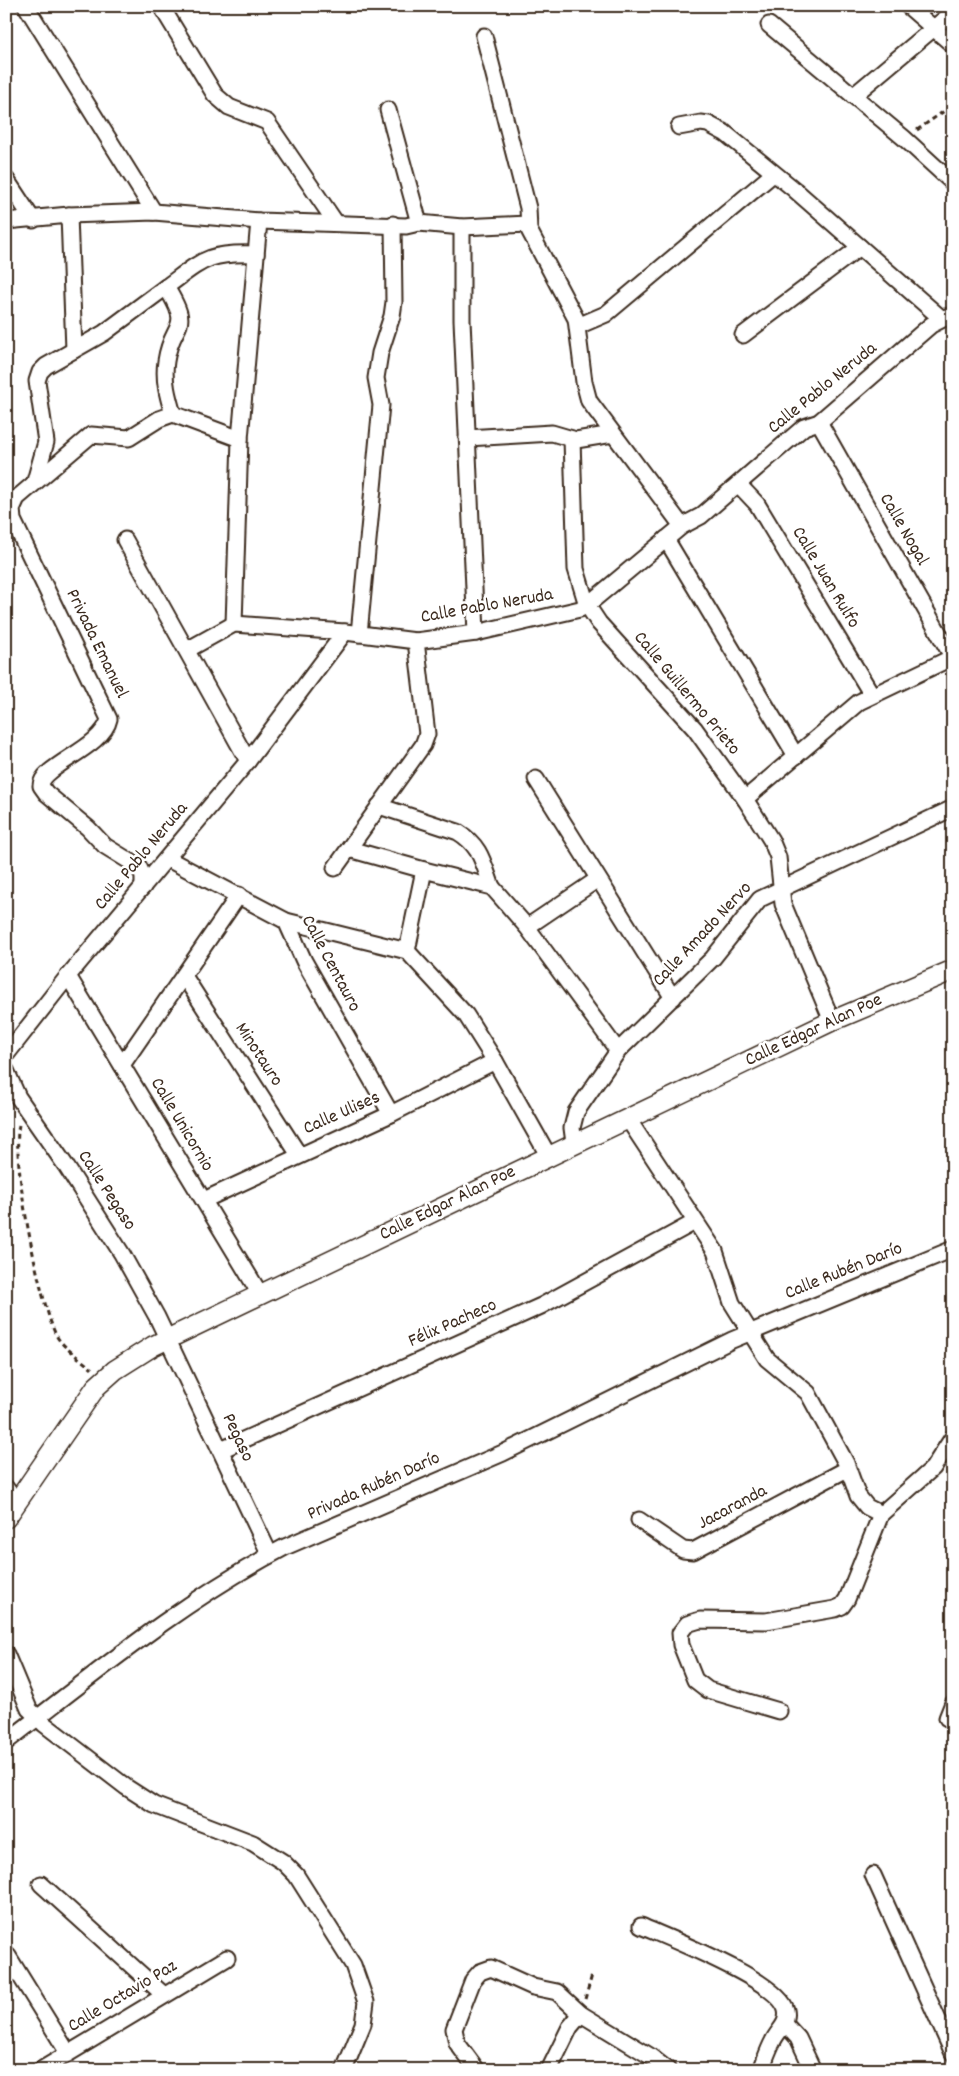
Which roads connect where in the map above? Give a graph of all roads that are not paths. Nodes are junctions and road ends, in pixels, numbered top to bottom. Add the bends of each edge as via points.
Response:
1 (26, 6) edge
2 (161, 6) edge
3 (908, 6) edge
4 (953, 12) edge
5 (769, 26) dead end
6 (934, 28) junction
7 (484, 36) dead end
8 (953, 45) edge
9 (853, 96) junction
10 (388, 110) dead end
11 (679, 127) dead end
12 (773, 174) junction
13 (6, 179) edge
14 (953, 183) edge
15 (154, 212) junction
16 (69, 215) junction
17 (33, 220) junction
18 (6, 221) edge
19 (258, 221) junction
20 (336, 222) junction
21 (419, 223) junction
22 (393, 224) junction
23 (528, 224) junction
24 (462, 227) junction
25 (860, 247) junction
26 (256, 254) junction
27 (166, 287) junction
28 (947, 316) edge
29 (578, 326) junction
30 (743, 335) dead end
31 (74, 350) junction
32 (173, 414) junction
33 (819, 422) junction
34 (613, 434) junction
35 (467, 438) junction
36 (240, 439) junction
37 (572, 439) junction
38 (34, 483) junction
39 (739, 485) junction
40 (682, 526) junction
41 (666, 539) junction
42 (125, 540) dead end
43 (587, 605) junction
44 (234, 624) junction
45 (352, 633) junction
46 (476, 633) junction
47 (416, 641) junction
48 (187, 650) junction
49 (953, 657) edge
50 (872, 695) junction
51 (796, 756) junction
52 (248, 761) junction
53 (536, 780) dead end
54 (745, 799) junction
55 (379, 806) junction
56 (953, 808) edge
57 (349, 849) junction
58 (168, 859) junction
59 (335, 868) dead end
60 (424, 870) junction
61 (598, 879) junction
62 (143, 887) junction
63 (492, 887) junction
64 (780, 889) junction
65 (239, 895) junction
66 (286, 921) junction
67 (527, 927) junction
68 (407, 951) junction
69 (953, 970) edge
70 (68, 976) junction
71 (184, 976) junction
72 (673, 998) junction
73 (832, 1021) junction
74 (618, 1051) junction
75 (6, 1055) edge
76 (495, 1060) junction
77 (122, 1065) junction
78 (6, 1070) edge
79 (391, 1114) junction
80 (628, 1119) junction
81 (574, 1143) junction
82 (299, 1155) junction
83 (548, 1155) junction
84 (204, 1200) junction
85 (695, 1222) junction
86 (953, 1249) edge
87 (260, 1294) junction
88 (751, 1332) junction
89 (168, 1337) junction
90 (953, 1437) edge
91 (221, 1450) junction
92 (848, 1469) junction
93 (6, 1488) edge
94 (12, 1511) edge
95 (881, 1514) junction
96 (639, 1520) dead end
97 (270, 1555) junction
98 (6, 1654) edge
99 (953, 1703) edge
100 (779, 1711) dead end
101 (38, 1718) junction
102 (947, 1718) dead end
103 (6, 1742) edge
104 (874, 1875) dead end
105 (41, 1884) dead end
106 (641, 1926) dead end
107 (8, 1956) dead end
108 (227, 1958) dead end
109 (164, 1995) junction
110 (581, 2014) junction
111 (785, 2024) junction
112 (68, 2053) junction
113 (953, 2053) edge
114 (41, 2070) edge
115 (344, 2070) edge
116 (477, 2070) edge
117 (549, 2070) edge
118 (668, 2070) edge
119 (761, 2070) edge
120 (813, 2070) edge

1 - 15 street
2 - 20 street via 215,95 229,107 267,122
3 - 6 street
4 - 6 street
5 - 9 street
6 - 8 street
6 - 9 street
7 - 23 street via 528,208
9 - 14 street
10 - 21 street
11 - 12 street via 701,123 716,127
12 - 25 street
12 - 29 street via 606,314
13 - 17 street
15 - 16 street
15 - 19 street
16 - 17 street
16 - 31 street
17 - 18 street
19 - 20 street
19 - 26 street
20 - 22 street
21 - 22 street
21 - 24 street
22 - 45 street via 394,302 376,378 381,405
23 - 24 street
23 - 29 street
24 - 35 street
25 - 28 street
25 - 30 street
26 - 27 street via 223,254 209,258
26 - 36 street
27 - 31 street via 104,333
27 - 32 street via 182,317 166,360 165,376
28 - 33 street, Calle Pablo Neruda via 931,326
29 - 34 street via 586,392
31 - 38 street via 46,366 37,381 46,442
32 - 36 street
32 - 38 street, Privada Emanuel via 129,438 97,434 85,438
33 - 39 street, Calle Pablo Neruda via 804,427
33 - 49 street, Calle Nogal
34 - 37 street
34 - 40 street
35 - 37 street via 552,433
35 - 46 street
36 - 44 street
37 - 43 street, Calle Guillermo Prieto via 576,569
38 - 62 street, Privada Emanuel via 17,498 12,509 13,520 109,719 104,730 90,743 45,775 41,786 105,846 139,867
39 - 40 street, Calle Pablo Neruda via 701,516
39 - 50 street, Calle Juan Rulfo via 757,504
40 - 41 street, Calle Pablo Neruda
41 - 43 street, Calle Pablo Neruda
41 - 51 street
42 - 48 street
43 - 46 street, Calle Pablo Neruda via 565,614
43 - 54 street, Calle Guillermo Prieto via 599,623 695,729
44 - 45 street
44 - 48 street
45 - 47 street, Calle Pablo Neruda
45 - 52 street, Calle Pablo Neruda
46 - 47 street, Calle Pablo Neruda
47 - 55 street via 427,734 423,745
48 - 52 street
49 - 50 street
50 - 51 street via 859,702
51 - 54 street
52 - 58 street, Calle Pablo Neruda
53 - 61 street
54 - 64 street, Calle Guillermo Prieto via 775,847
55 - 57 street
55 - 63 street via 466,837 475,844
56 - 64 street, Calle Amado Nervo
57 - 59 street
57 - 60 street
58 - 62 street, Calle Pablo Neruda
58 - 65 street, Calle Centauro
60 - 63 street
60 - 68 street
61 - 67 street
61 - 72 street
62 - 70 street, Calle Pablo Neruda
63 - 67 street
64 - 72 street, Calle Amado Nervo via 760,899 714,958
64 - 73 street, Calle Guillermo Prieto via 783,904
65 - 66 street, Calle Centauro
65 - 71 street
66 - 68 street
66 - 79 street, Calle Centauro via 304,961
67 - 74 street
68 - 76 street via 466,1015
69 - 73 street, Calle Edgar Alan Poe
70 - 75 street, Calle Pablo Neruda
70 - 77 street, Calle Unicornio
71 - 77 street
71 - 82 street, Minotauro
72 - 74 street, Calle Amado Nervo
73 - 80 street, Calle Edgar Alan Poe
74 - 81 street, Calle Amado Nervo via 576,1112 572,1128
76 - 79 street, Calle Ulises
76 - 83 street
77 - 84 street, Calle Unicornio
78 - 89 street, Calle Pegaso via 26,1110 122,1254
79 - 82 street, Calle Ulises
80 - 81 street, Calle Edgar Alan Poe
80 - 85 street
81 - 83 street, Calle Edgar Alan Poe
82 - 84 street, Calle Ulises
83 - 87 street, Calle Edgar Alan Poe
84 - 87 street, Calle Unicornio
85 - 88 street via 718,1258 732,1303
85 - 91 street, Félix Pacheco via 541,1306
86 - 88 street, Calle Rubén Darío
87 - 89 street, Calle Edgar Alan Poe
88 - 92 street via 770,1362 808,1393
88 - 97 street, Privada Rubén Darío via 503,1453
89 - 91 street, Pegaso
89 - 94 street, Calle Edgar Alan Poe via 104,1379
90 - 95 street via 933,1468
91 - 97 street, Pegaso
92 - 95 street via 858,1496 867,1507
92 - 96 street, Jacaranda via 693,1551 683,1550
93 - 94 street
95 - 100 street via 842,1606 766,1621 692,1622 683,1627 681,1645 698,1684 708,1690
97 - 101 street, Privada Rubén Darío via 187,1605
98 - 101 street via 24,1699
99 - 102 street
101 - 103 street
101 - 115 street via 142,1799 253,1843 283,1862 296,1875 353,1965 366,2002 363,2024
104 - 113 street
105 - 109 street
106 - 111 street via 766,1986 776,1994 786,2010
107 - 112 street
108 - 109 street, Calle Octavio Paz
109 - 112 street, Calle Octavio Paz
110 - 116 street via 557,1992 533,1987 496,1970 483,1970 473,1980 454,2029 457,2043
110 - 117 street via 570,2027
110 - 118 street
111 - 119 street via 773,2040
111 - 120 street via 798,2038
112 - 114 street, Calle Octavio Paz

